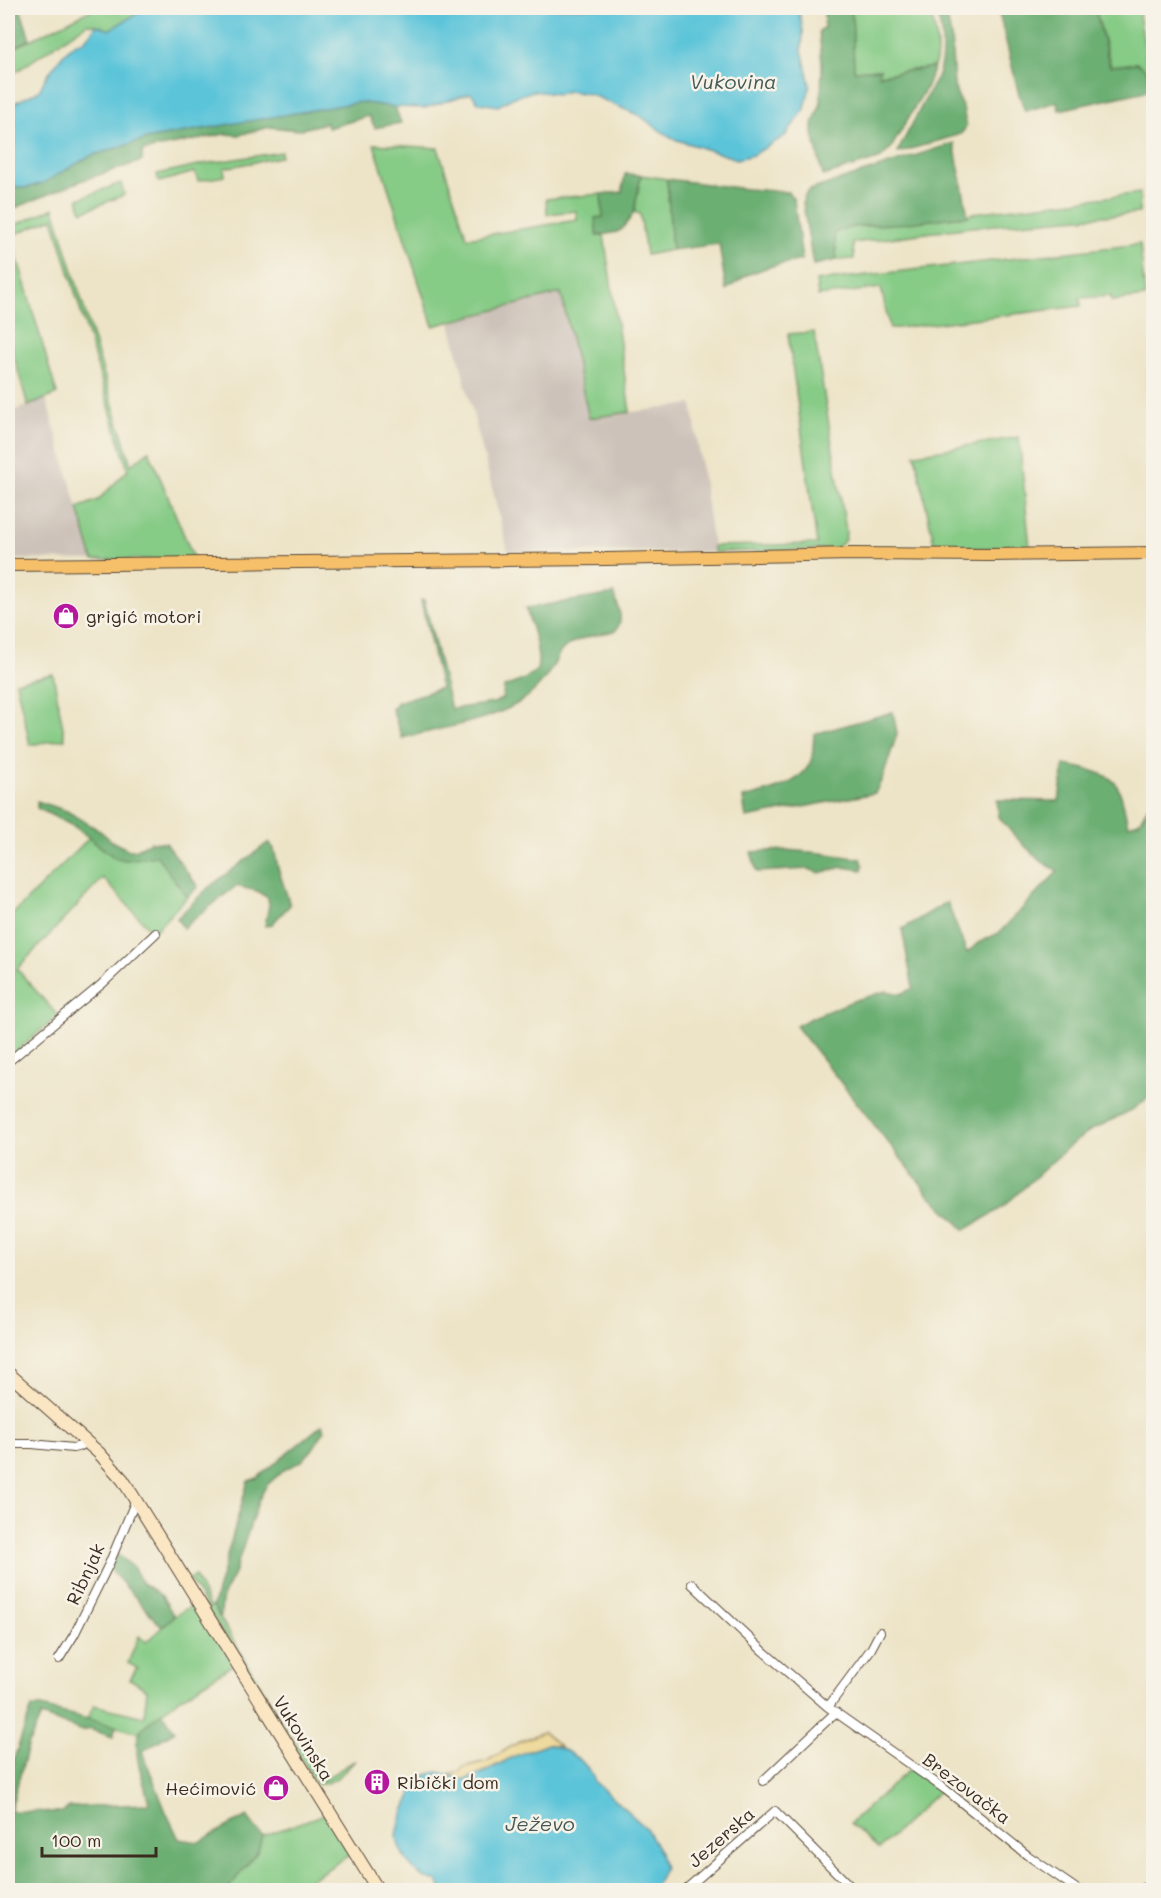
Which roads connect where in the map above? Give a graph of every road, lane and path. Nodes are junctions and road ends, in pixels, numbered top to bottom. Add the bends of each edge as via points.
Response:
1 (1154, 553) edge
2 (8, 565) edge
3 (156, 933) dead end
4 (8, 1062) edge
5 (8, 1372) edge
6 (86, 1442) junction
7 (8, 1444) edge
8 (136, 1500) junction
9 (692, 1584) dead end
10 (880, 1632) dead end
11 (59, 1659) dead end
12 (832, 1709) junction
13 (763, 1781) dead end
14 (1154, 1883) edge
15 (378, 1890) edge
16 (686, 1890) edge
17 (854, 1890) edge
18 (1078, 1890) edge
19 (1145, 1890) edge

1 - 2 main road
3 - 4 street
5 - 6 main road, Vukovinska
6 - 7 street via 73,1448
6 - 8 main road, Vukovinska via 114,1468
8 - 11 street, Ribnjak via 110,1564
8 - 15 main road, Vukovinska
9 - 12 street, Brezovačka
10 - 12 street
12 - 13 street
12 - 18 street, Brezovačka
14 - 19 main road
16 - 17 street, Jezerska via 776,1811

